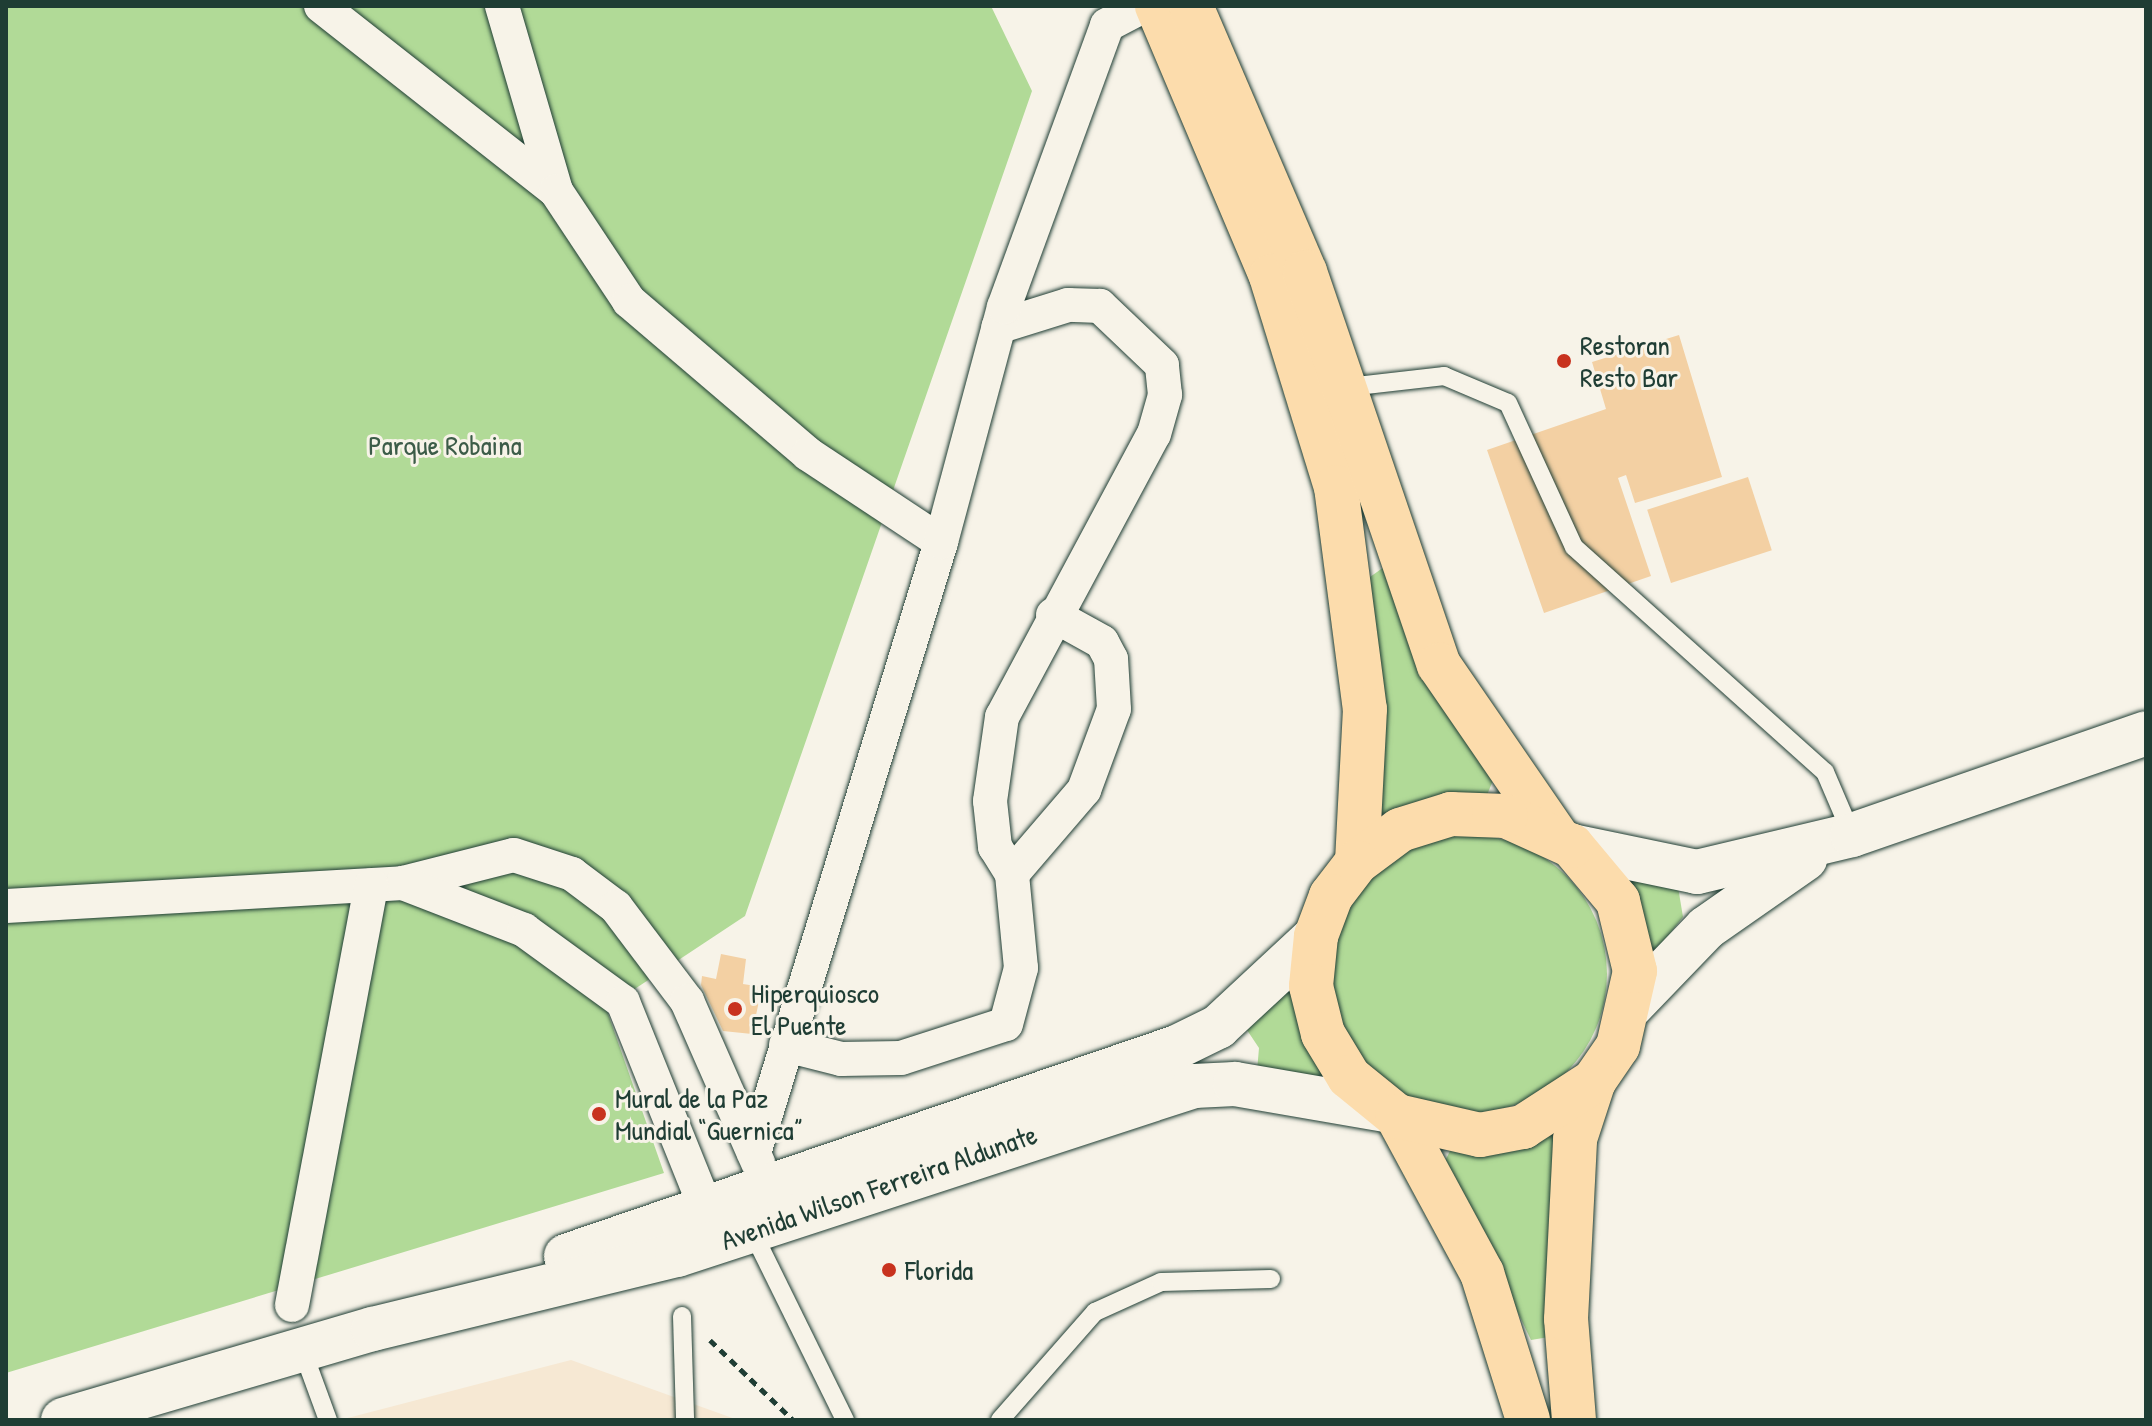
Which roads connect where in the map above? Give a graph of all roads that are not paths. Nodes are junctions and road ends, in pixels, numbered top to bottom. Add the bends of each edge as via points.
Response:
1 (321, 6) edge
2 (502, 6) edge
3 (1143, 6) edge
4 (1157, 6) edge
5 (1191, 6) edge
6 (556, 191) junction
7 (998, 327) junction
8 (1348, 387) junction
9 (941, 542) junction
10 (1053, 615) junction
11 (2146, 733) edge
12 (1852, 835) junction
13 (1564, 840) junction
14 (1357, 862) junction
15 (1012, 874) junction
16 (387, 884) junction
17 (6, 906) edge
18 (1316, 936) junction
19 (1631, 1006) junction
20 (1218, 1027) junction
21 (786, 1045) junction
22 (1594, 1081) junction
23 (1235, 1084) junction
24 (1391, 1113) junction
25 (747, 1206) junction
26 (1271, 1279) dead end
27 (292, 1305) dead end
28 (682, 1316) road end
29 (302, 1349) junction
30 (63, 1420) edge
31 (328, 1420) edge
32 (685, 1420) edge
33 (845, 1420) edge
34 (1000, 1420) edge
35 (1528, 1420) edge
36 (1574, 1420) edge

1 - 6 street
2 - 6 street
3 - 7 street via 1107,25
4 - 14 highway via 1271,276 1336,487 1364,694
5 - 8 highway
6 - 9 street via 629,301 683,353 808,454
7 - 9 street
7 - 10 street via 1068,305 1100,306 1162,365 1165,395 1154,434
8 - 12 lane via 1444,376 1508,403 1574,547 1825,772
8 - 13 highway via 1439,665
9 - 21 street
10 - 15 street via 1002,717 990,801 995,847
10 - 15 street via 1102,642 1111,659 1114,709 1084,790
11 - 12 street
12 - 13 street via 1697,872
12 - 19 street via 1773,877 1706,928
13 - 14 highway via 1506,816 1451,814 1400,830
13 - 19 highway via 1618,901 1630,935
14 - 18 highway via 1331,896
15 - 21 street via 1021,968 1006,1024 901,1058 841,1059
16 - 17 street
16 - 25 street via 524,930 623,1002
16 - 25 street via 514,855 572,874 616,907 687,1001
16 - 27 street
18 - 20 street, Avenida Wilson Ferreira Aldunate
18 - 24 highway via 1311,986 1323,1034 1349,1077
19 - 22 highway
20 - 23 street via 1246,1050
20 - 25 street, Avenida Wilson Ferreira Aldunate
21 - 25 street
22 - 24 highway via 1523,1127 1480,1135
22 - 36 highway via 1575,1139 1568,1227
23 - 24 street, Avenida Wilson Ferreira Aldunate
23 - 25 street, Avenida Wilson Ferreira Aldunate via 1194,1086
24 - 35 highway via 1482,1273
25 - 29 street, Avenida Wilson Ferreira Aldunate
25 - 33 lane
26 - 34 lane via 1161,1282 1095,1312
28 - 32 lane
29 - 30 street, Avenida Wilson Ferreira Aldunate
29 - 31 lane

